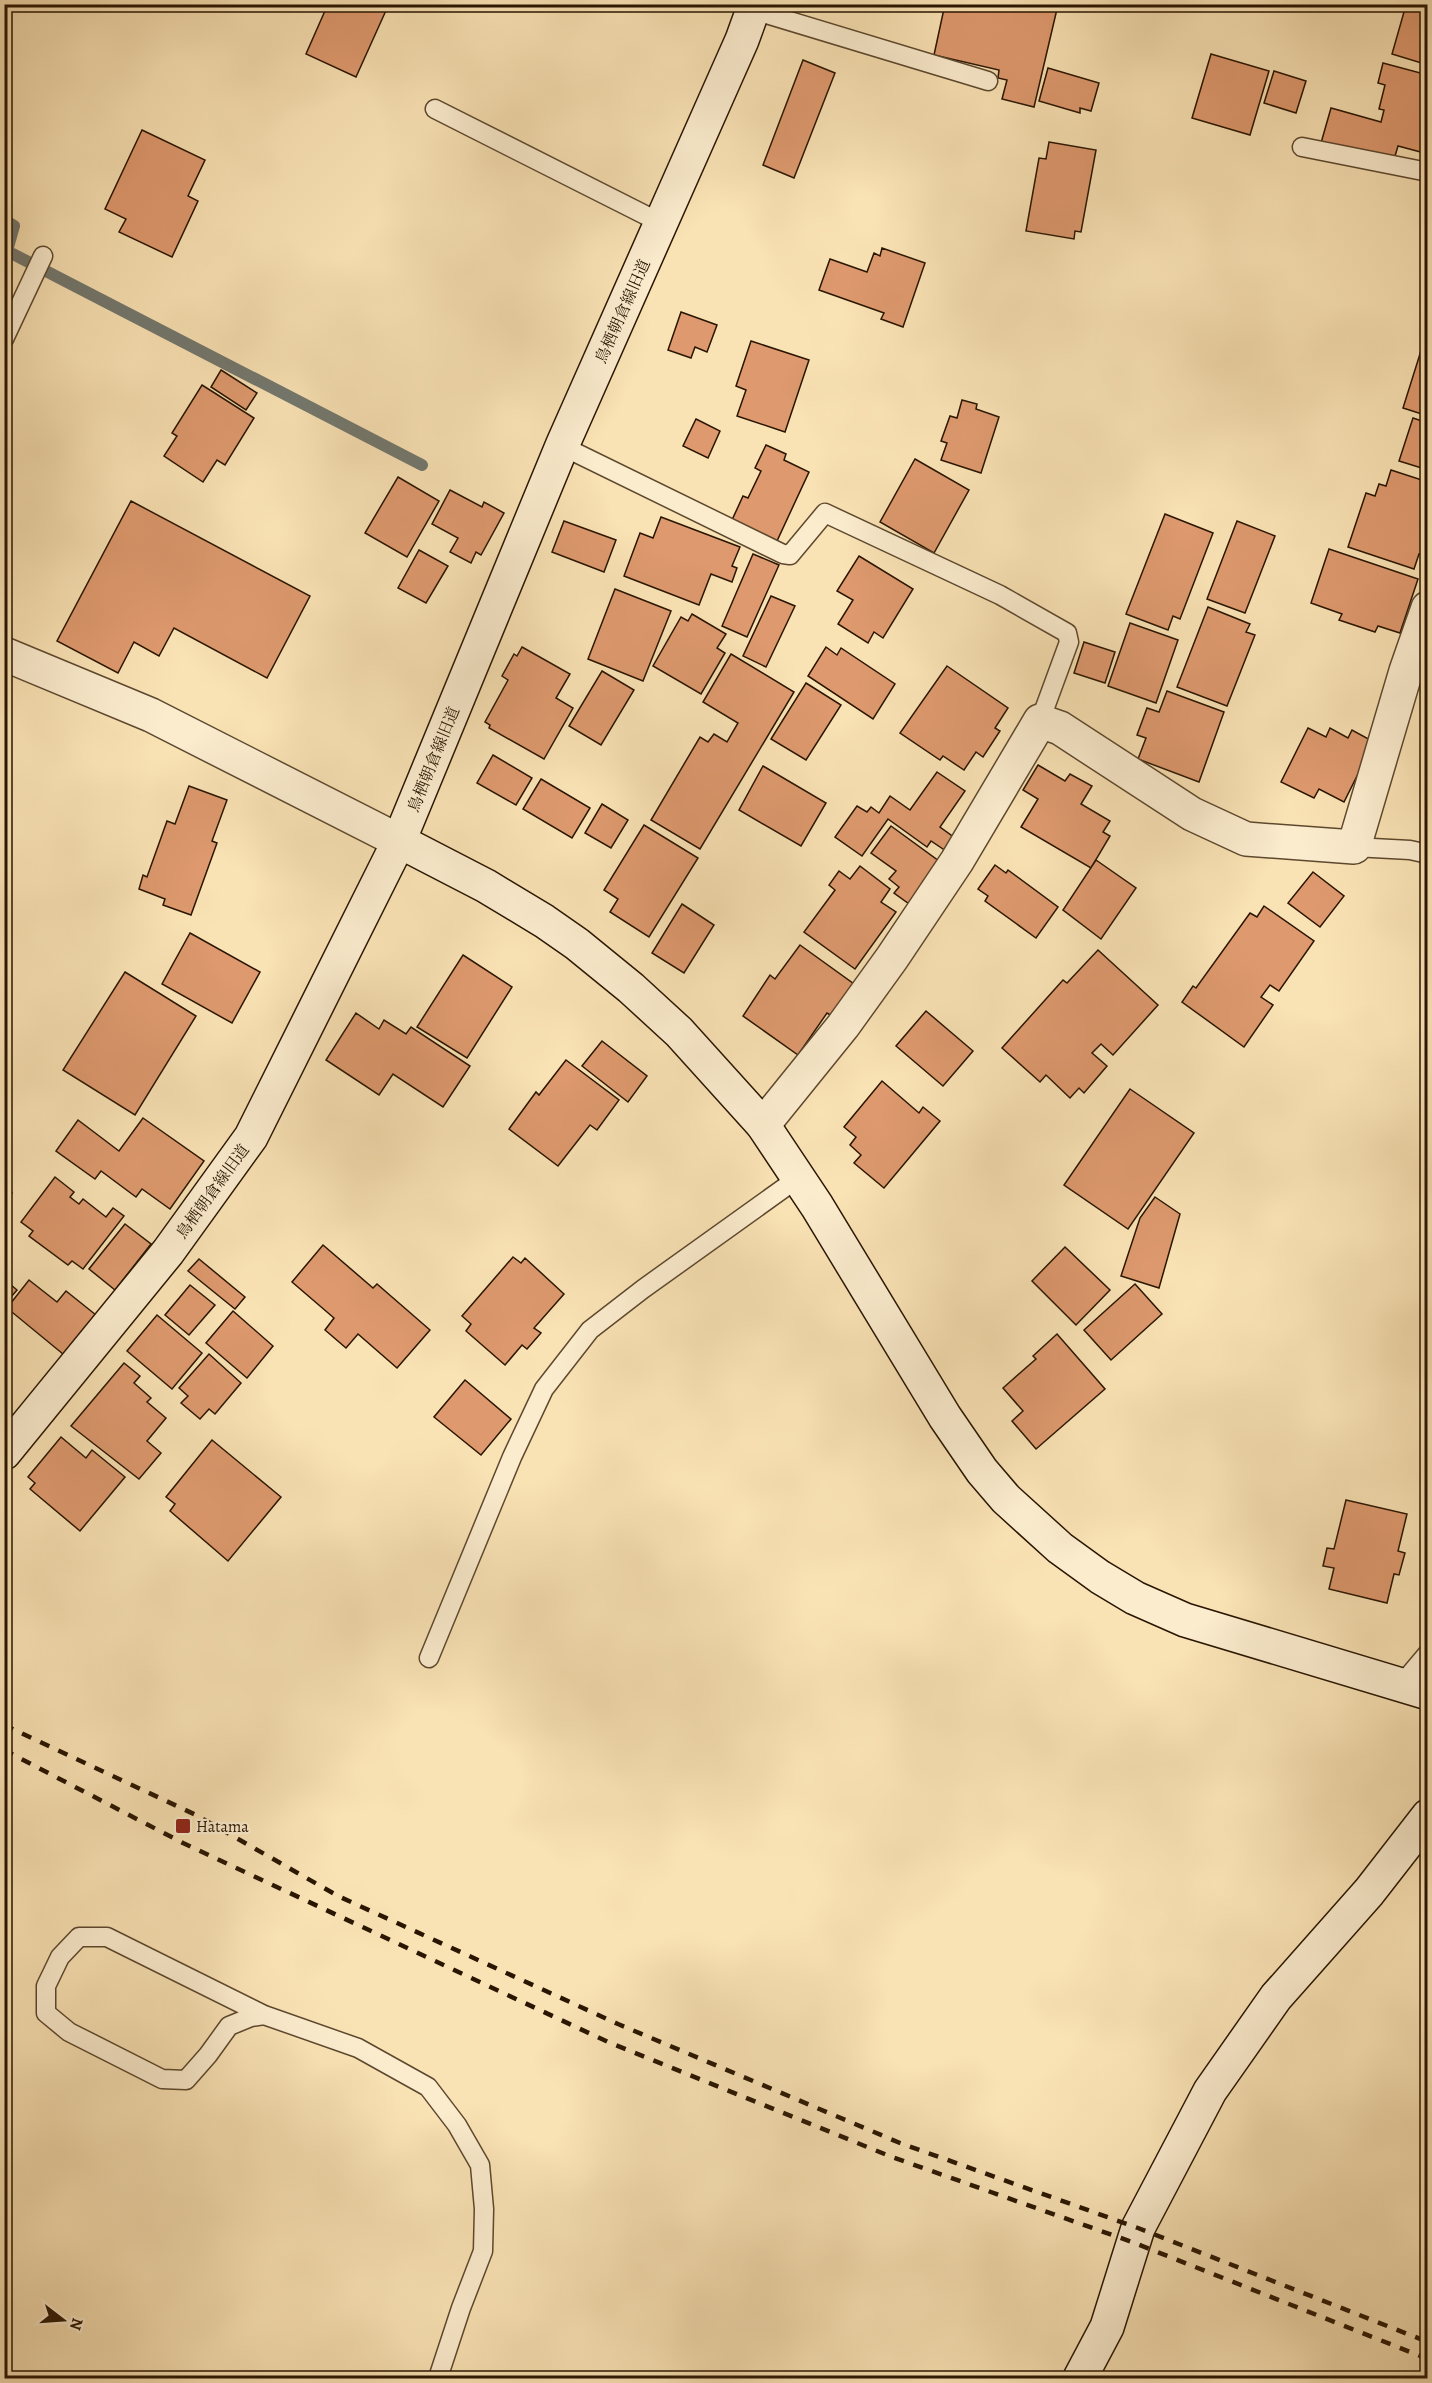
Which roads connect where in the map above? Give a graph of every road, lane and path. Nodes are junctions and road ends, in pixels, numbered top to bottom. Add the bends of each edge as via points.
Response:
1 (754, 7) edge
2 (988, 81) dead end
3 (435, 109) dead end
4 (1302, 147) dead end
5 (1428, 172) edge
6 (661, 223) junction
7 (43, 256) dead end
8 (4, 339) edge
9 (562, 446) junction
10 (1428, 608) edge
11 (4, 654) edge
12 (1040, 721) junction
13 (399, 841) junction
14 (1354, 847) junction
15 (1428, 854) edge
16 (763, 1125) junction
17 (798, 1178) junction
18 (4, 1453) edge
19 (1428, 1653) edge
20 (429, 1658) dead end
21 (1414, 1689) edge
22 (1428, 1816) edge
23 (264, 2015) junction
24 (438, 2379) edge
25 (1080, 2379) edge

1 - 2 lane
1 - 6 street, 鳥栖朝倉線旧道
3 - 6 lane
4 - 5 lane
6 - 9 street, 鳥栖朝倉線旧道
7 - 8 lane
9 - 12 lane via 783,554 790,555 825,513 1000,595 1066,633 1069,642
9 - 13 street, 鳥栖朝倉線旧道
10 - 14 street
11 - 13 street via 151,715
12 - 14 street via 1059,728 1192,814 1246,838
12 - 16 street via 957,861 898,948 843,1026
13 - 16 street via 486,886 577,944 679,1032
13 - 18 street, 鳥栖朝倉線旧道 via 251,1137 168,1252
14 - 15 lane
16 - 17 street
17 - 20 lane via 590,1330 544,1389
17 - 21 street via 982,1471 1006,1499 1060,1548 1135,1598 1185,1620
19 - 21 lane
22 - 25 street via 1369,1892 1276,1997 1210,2091 1138,2228 1107,2326
23 - 23 lane via 229,2026 186,2080 162,2079 69,2032 46,2013 46,1986 60,1957 79,1937 107,1937
23 - 24 lane via 358,2048 428,2087 457,2125 480,2165 483,2251

